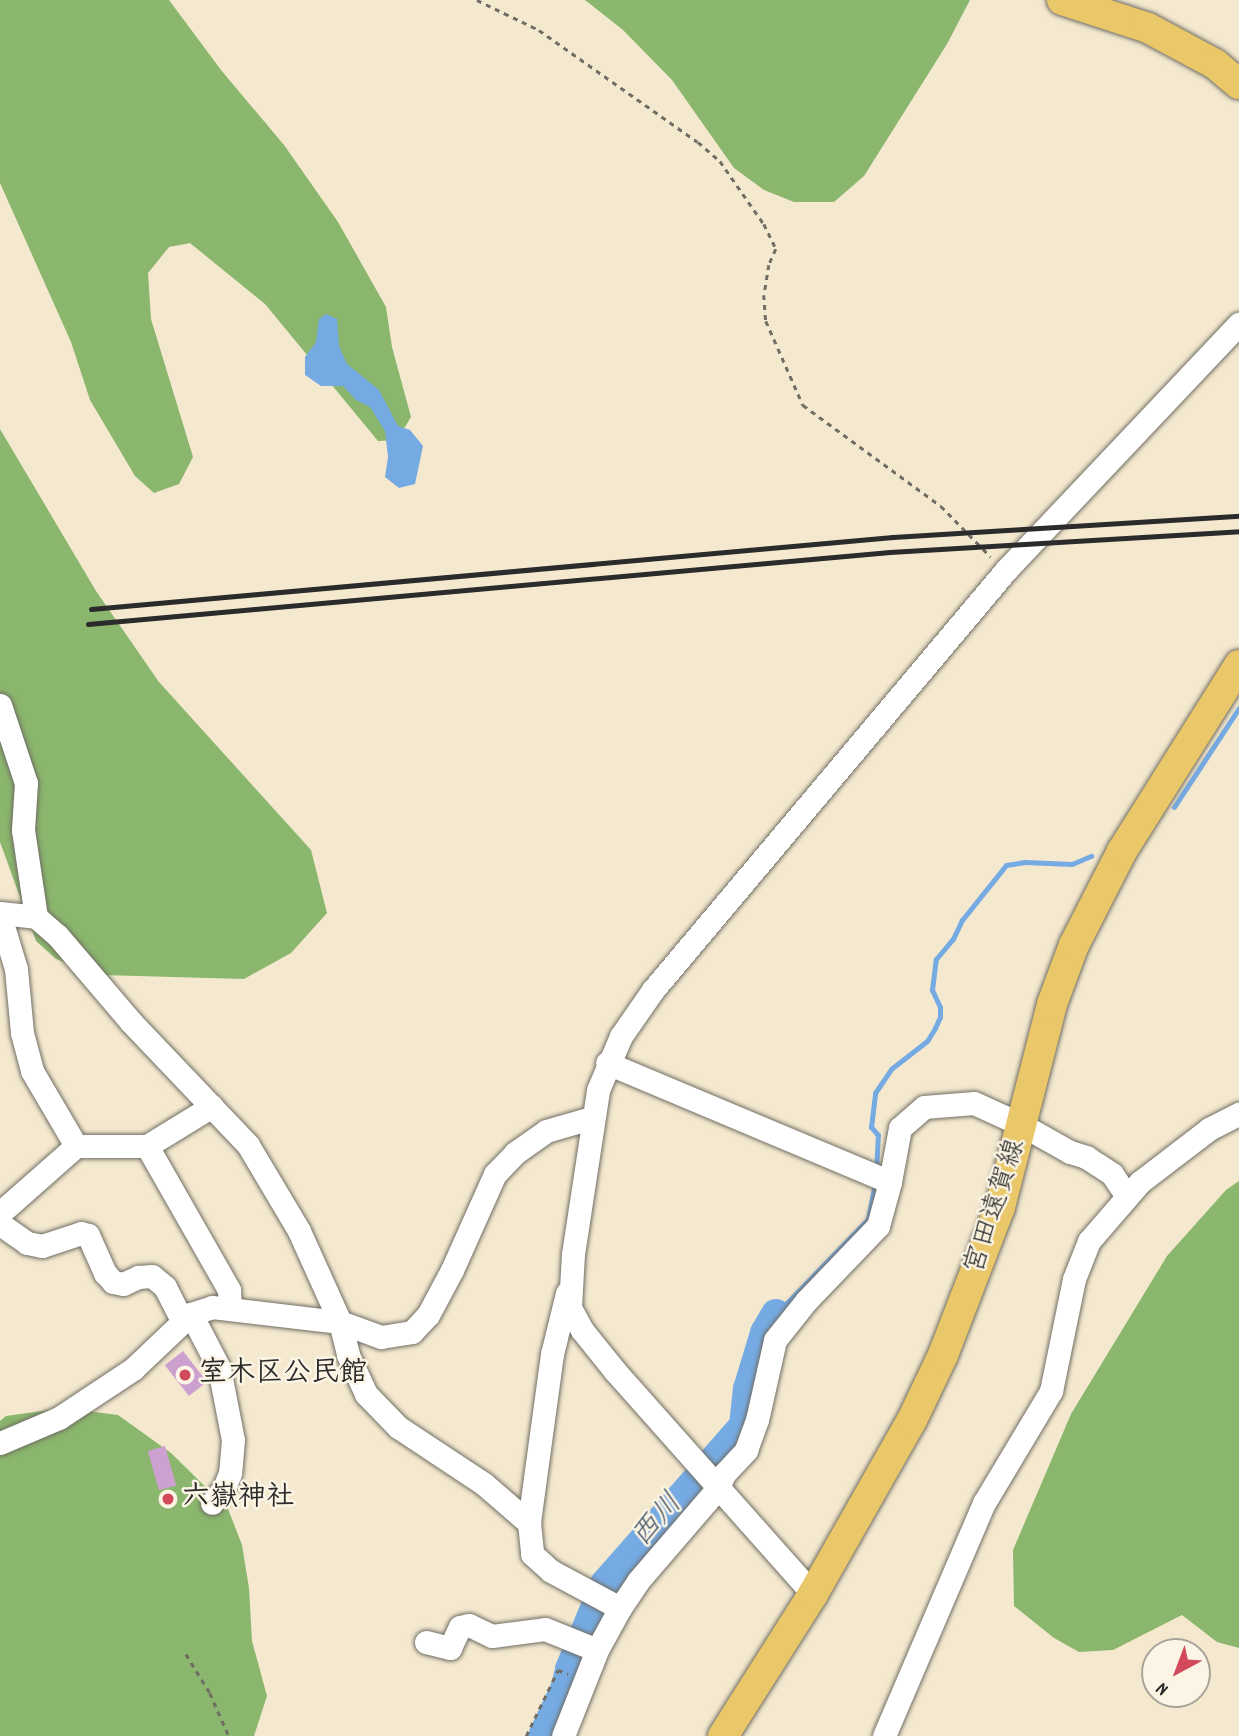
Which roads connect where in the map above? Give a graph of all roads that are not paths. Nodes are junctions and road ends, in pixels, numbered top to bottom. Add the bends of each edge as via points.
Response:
1 (1062, 0) edge
2 (1239, 85) edge
3 (1239, 324) edge
4 (1239, 665) edge
5 (0, 705) edge
6 (0, 914) edge
7 (36, 917) junction
8 (9, 1004) edge
9 (607, 1063) junction
10 (212, 1106) junction
11 (1239, 1115) edge
12 (591, 1118) junction
13 (1023, 1125) junction
14 (76, 1146) junction
15 (148, 1146) junction
16 (890, 1182) junction
17 (1126, 1195) junction
18 (0, 1213) edge
19 (0, 1224) edge
20 (569, 1282) junction
21 (230, 1308) junction
22 (186, 1317) junction
23 (340, 1322) junction
24 (0, 1443) edge
25 (718, 1488) junction
26 (212, 1503) dead end
27 (529, 1523) junction
28 (813, 1594) junction
29 (620, 1608) junction
30 (426, 1642) dead end
31 (597, 1650) junction
32 (563, 1736) edge
33 (723, 1736) edge
34 (884, 1736) edge

1 - 2 main road via 1148,28 1215,64
3 - 9 street via 1006,570 653,990 633,1015
4 - 13 main road, 宮田遠賀線 via 1122,851 1080,934 1052,1004
5 - 7 street via 26,783 23,830
6 - 7 street
6 - 8 street via 16,969
7 - 10 street
8 - 14 street via 32,1072
9 - 12 street
9 - 16 street
10 - 15 street
10 - 23 street via 264,1168 299,1231
11 - 17 street via 1191,1141
12 - 20 street
12 - 23 street via 546,1131 495,1174 452,1270 428,1315 412,1332 381,1336
13 - 16 street via 974,1103 924,1107 900,1128
13 - 17 street via 1112,1174
13 - 28 main road, 宮田遠賀線 via 1000,1207 943,1355 912,1420
14 - 15 street
14 - 18 street
15 - 21 street via 229,1290
16 - 25 street via 878,1226 775,1340 751,1440
17 - 34 street via 1089,1241 1074,1279 1051,1391 984,1503
19 - 22 street via 27,1243 42,1245 88,1235 113,1282 152,1276
20 - 25 street via 570,1307 582,1331
20 - 27 street via 552,1354
21 - 22 street via 212,1307
21 - 23 street
22 - 24 street via 112,1384 59,1418
22 - 26 street via 219,1368 233,1440 230,1473
23 - 27 street via 348,1355 366,1394 398,1427 484,1484
25 - 28 street
25 - 29 street
27 - 29 street via 532,1554 551,1572
28 - 33 main road, 宮田遠賀線
29 - 31 street
30 - 31 street via 450,1648 460,1627 469,1625 492,1636 545,1629
31 - 32 street

